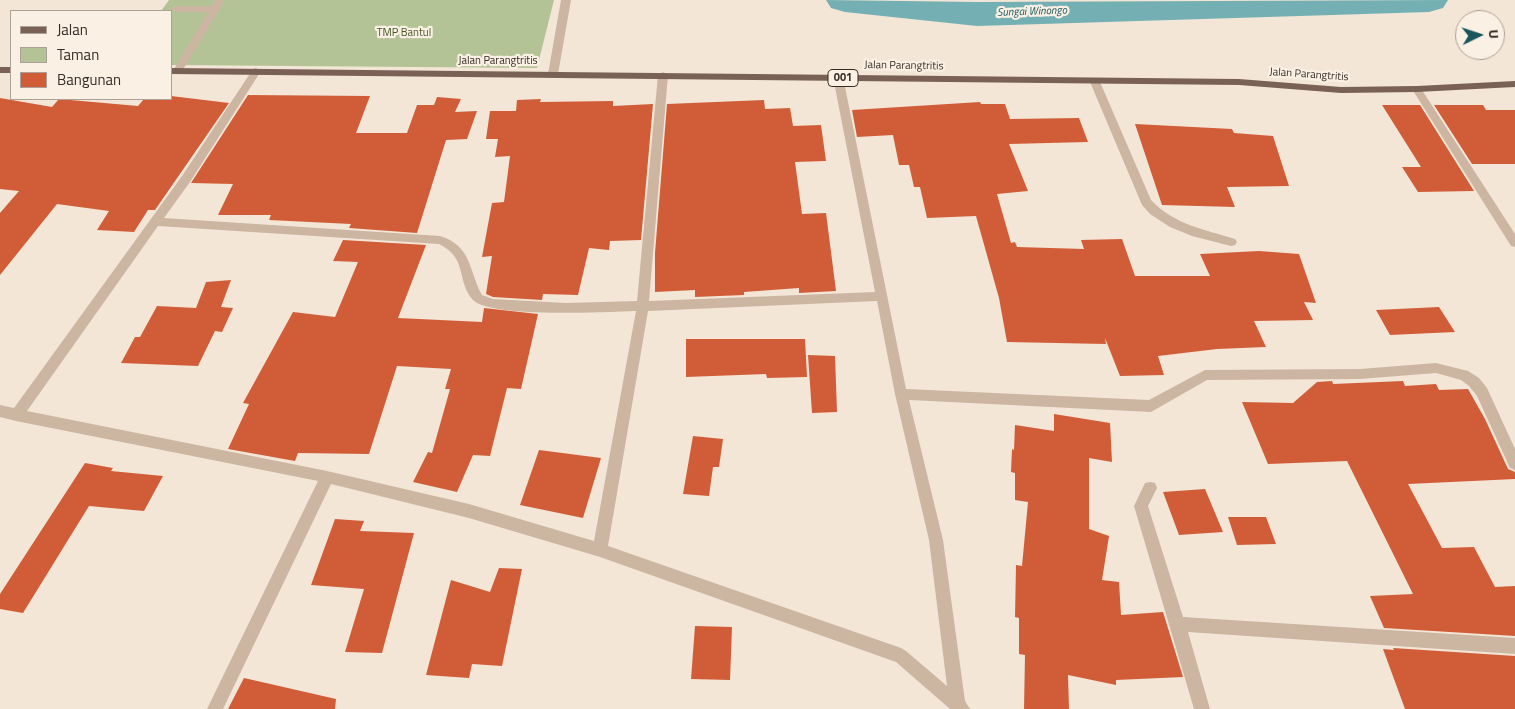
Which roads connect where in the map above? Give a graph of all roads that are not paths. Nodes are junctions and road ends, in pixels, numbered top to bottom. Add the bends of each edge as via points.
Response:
1 (181, 0) edge
2 (566, 0) edge
3 (218, 4) edge
4 (174, 12) edge
5 (174, 71) edge
6 (256, 71) junction
7 (553, 74) junction
8 (663, 76) junction
9 (838, 78) junction
10 (1095, 82) junction
11 (1515, 84) edge
12 (1417, 90) junction
13 (155, 222) junction
14 (1231, 242) dead end
15 (1515, 243) edge
16 (882, 296) junction
17 (642, 306) junction
18 (901, 394) junction
19 (0, 411) edge
20 (16, 415) junction
21 (1515, 464) edge
22 (327, 477) junction
23 (1150, 488) dead end
24 (600, 550) junction
25 (1178, 624) junction
26 (1515, 646) edge
27 (960, 708) edge
28 (215, 709) edge
29 (1202, 709) edge

1 - 4 street
2 - 7 street
3 - 4 street
3 - 5 street
5 - 6 main road, Jalan Parangtritis / 001
6 - 7 main road, Jalan Parangtritis / 001
6 - 13 street
7 - 8 main road, Jalan Parangtritis / 001
8 - 9 main road, Jalan Parangtritis / 001
8 - 17 street
9 - 10 main road, Jalan Parangtritis / 001
9 - 16 street
10 - 12 main road, Jalan Parangtritis / 001 via 1239,82 1341,90
10 - 14 street via 1146,202 1157,216 1202,235
11 - 12 main road, Jalan Parangtritis / 001
12 - 15 street
13 - 17 street via 440,240 461,255 470,285 478,298 492,304 566,308
13 - 20 street
16 - 17 street
16 - 18 street
17 - 24 street
18 - 21 street via 1151,406 1205,376 1360,374 1436,368 1464,375 1474,382 1482,392
18 - 27 street via 936,540
19 - 20 street
20 - 22 street
22 - 24 street via 469,511
22 - 28 street
23 - 25 street via 1141,506
24 - 27 street via 900,656
25 - 26 street
25 - 29 street

